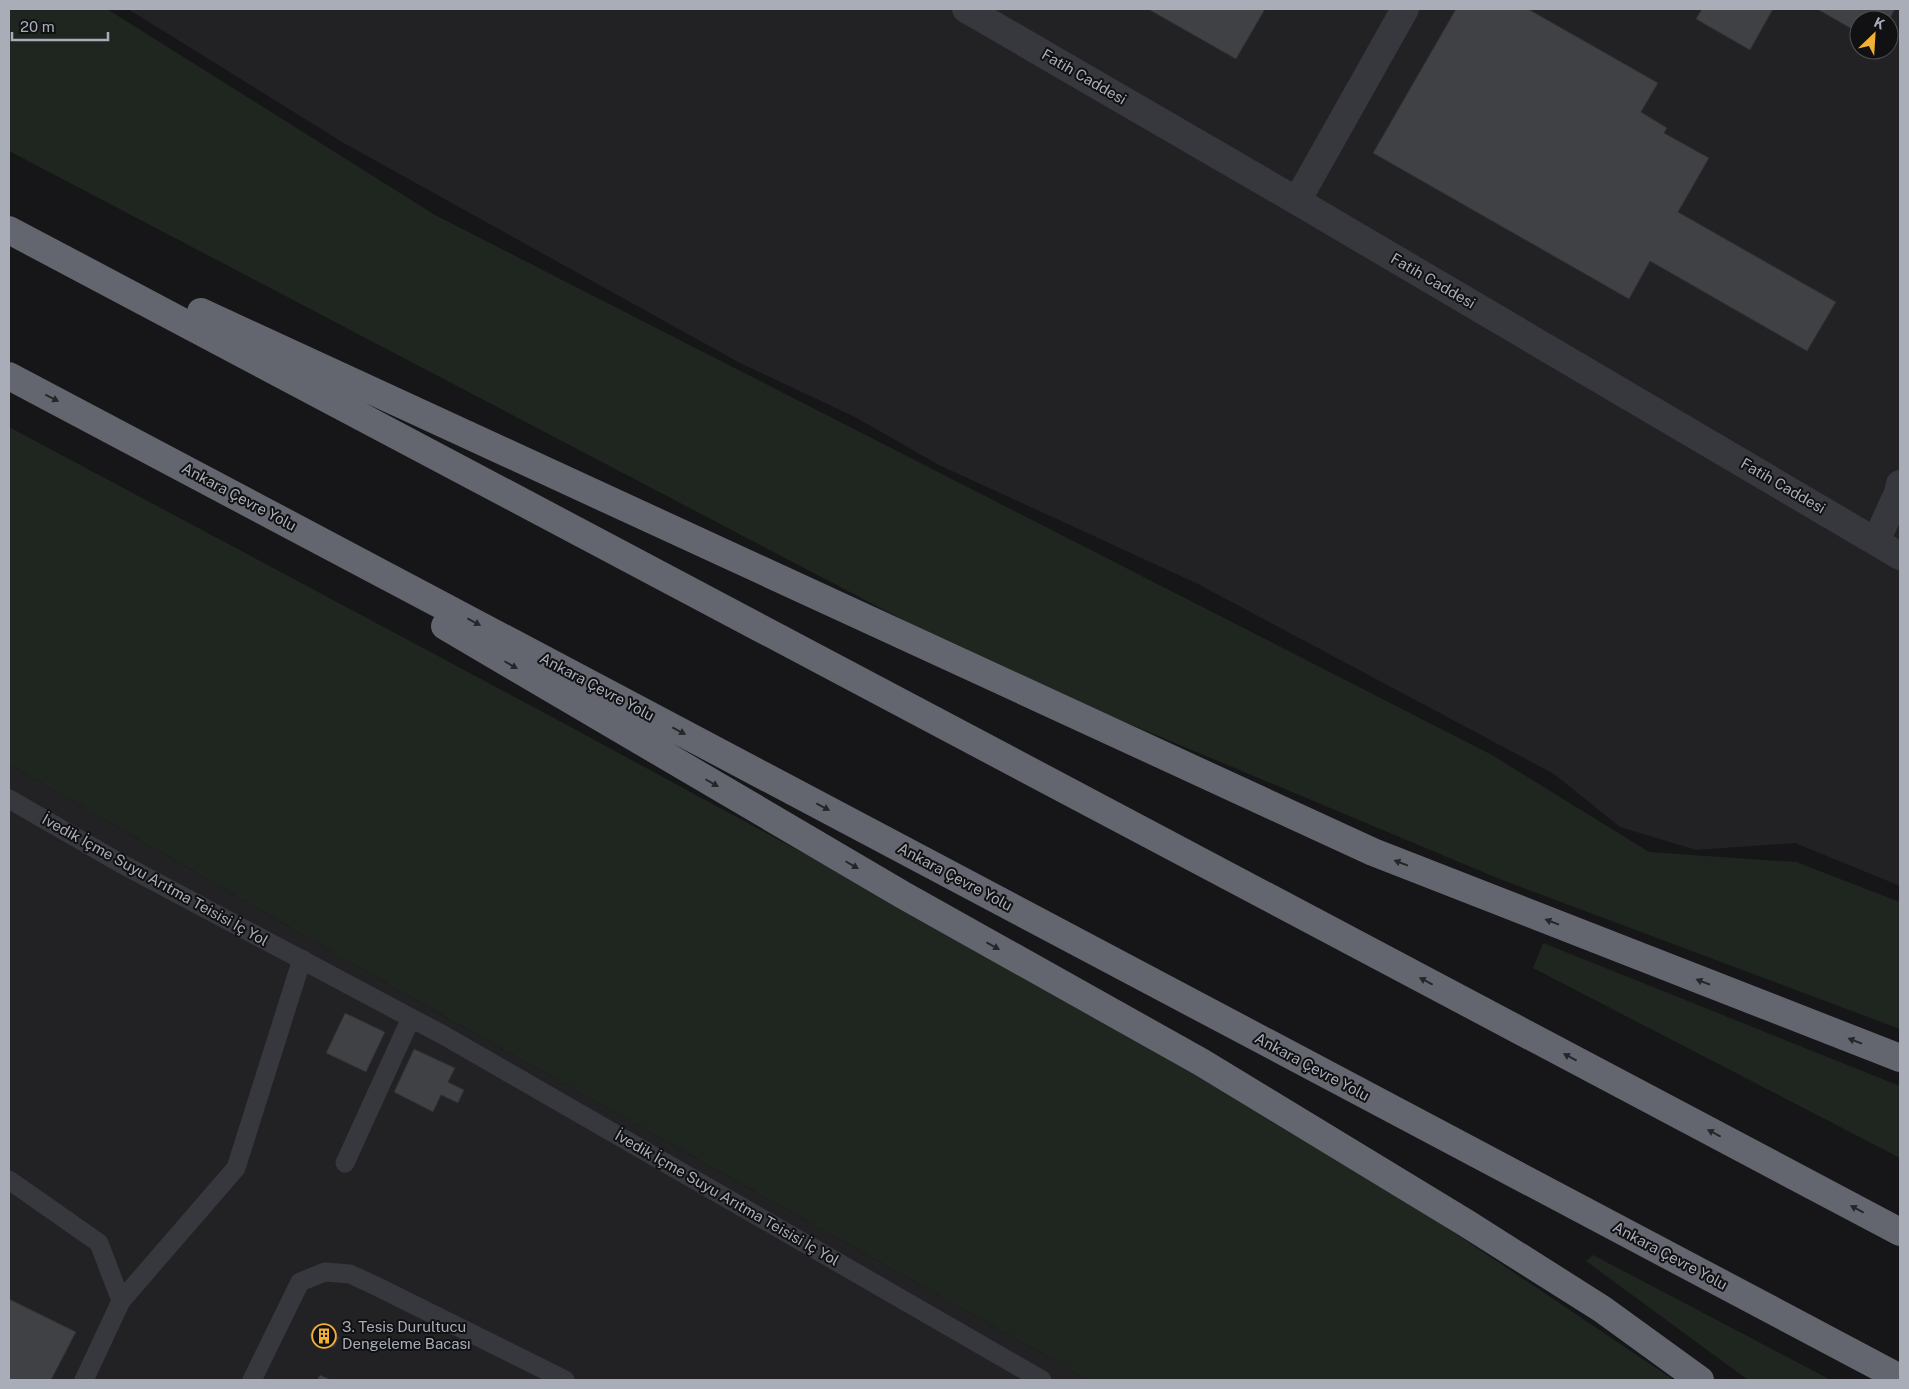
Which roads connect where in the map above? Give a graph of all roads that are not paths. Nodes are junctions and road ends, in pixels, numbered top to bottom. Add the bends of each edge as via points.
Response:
1 (966, 9) edge
2 (1405, 9) edge
3 (1297, 201) junction
4 (9, 224) edge
5 (9, 230) edge
6 (9, 376) edge
7 (92, 419) junction
8 (1900, 484) edge
9 (1876, 541) junction
10 (1900, 556) edge
11 (9, 799) edge
12 (302, 959) junction
13 (412, 1018) junction
14 (1900, 1058) edge
15 (345, 1163) dead end
16 (9, 1180) edge
17 (1900, 1232) edge
18 (121, 1301) junction
19 (1900, 1378) edge
20 (84, 1380) edge
21 (252, 1380) edge
22 (565, 1380) edge
23 (1042, 1380) edge
24 (1700, 1380) edge

1 - 3 street, Fatih Caddesi
2 - 3 street
3 - 9 street, Fatih Caddesi
14 -> 4 highway via 1373,852
17 -> 5 highway
6 -> 7 highway, Ankara Çevre Yolu
7 -> 19 highway, Ankara Çevre Yolu
7 -> 24 highway via 903,895 1209,1067 1594,1304
8 - 9 street
9 - 10 street, Fatih Caddesi
11 - 12 lane, İvedik İçme Suyu Arıtma Teisisi İç Yol via 120,863
12 - 13 lane, İvedik İçme Suyu Arıtma Teisisi İç Yol
12 - 18 lane via 236,1168
13 - 15 lane
13 - 23 lane, İvedik İçme Suyu Arıtma Teisisi İç Yol
16 - 18 lane via 98,1243
18 - 20 lane
21 - 22 lane via 300,1282 324,1272 350,1274 378,1286

